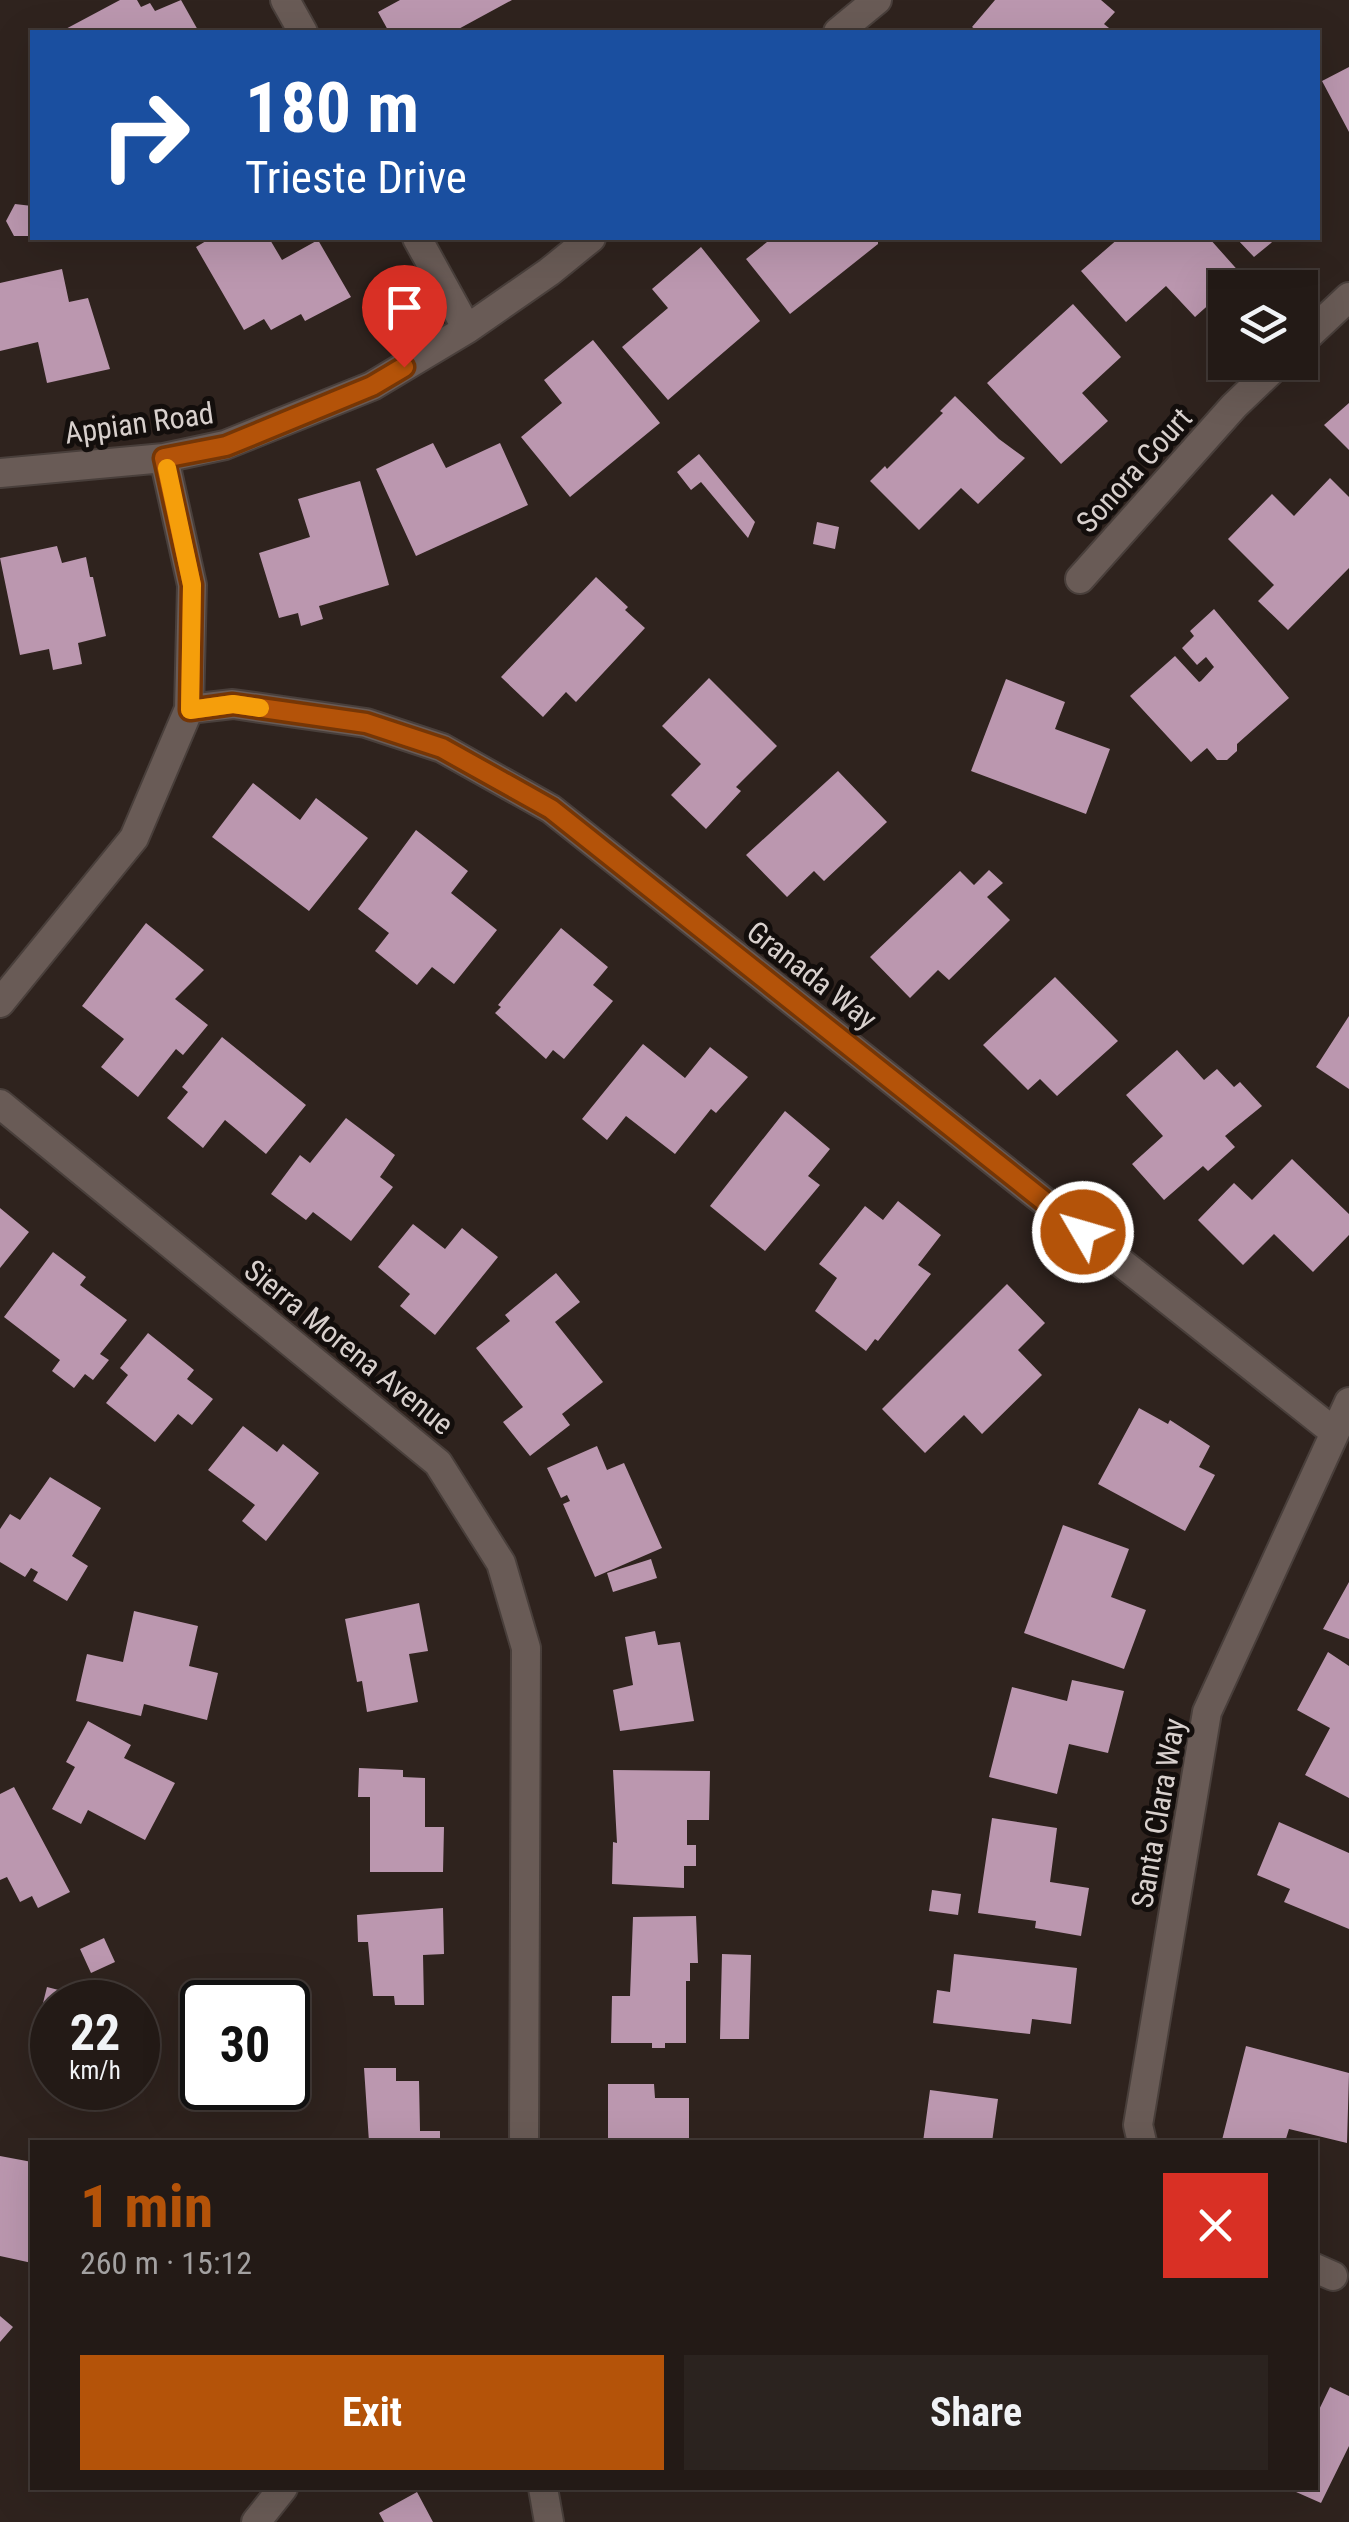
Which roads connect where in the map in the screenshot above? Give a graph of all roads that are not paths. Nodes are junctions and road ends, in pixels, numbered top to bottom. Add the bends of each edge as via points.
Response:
1 (285, 0) edge
2 (877, 0) edge
3 (302, 30) edge
4 (840, 30) edge
5 (417, 240) edge
6 (589, 240) edge
7 (1349, 297) edge
8 (1318, 327) edge
9 (467, 329) junction
10 (1261, 380) edge
11 (164, 458) junction
12 (0, 473) edge
13 (1080, 580) dead end
14 (190, 710) junction
15 (0, 1003) edge
16 (0, 1104) edge
17 (1349, 1402) edge
18 (1333, 1431) junction
19 (524, 2140) edge
20 (1142, 2140) edge
21 (282, 2490) edge
22 (543, 2490) edge
23 (256, 2522) edge
24 (549, 2522) edge

1 - 3 street
2 - 4 street
5 - 9 street
6 - 9 street, Appian Road
7 - 8 street
9 - 11 street, Appian Road via 372,386 226,446
10 - 13 street, Sonora Court
11 - 12 street, Appian Road
11 - 14 street via 192,585
14 - 15 street via 134,838
14 - 18 street, Granada Way via 233,704 366,723 442,748 551,809
16 - 19 street, Sierra Morena Avenue via 438,1462 501,1563 526,1648
17 - 18 street, Santa Clara Way
18 - 20 street, Santa Clara Way via 1207,1712 1138,2125
21 - 23 street
22 - 24 street

